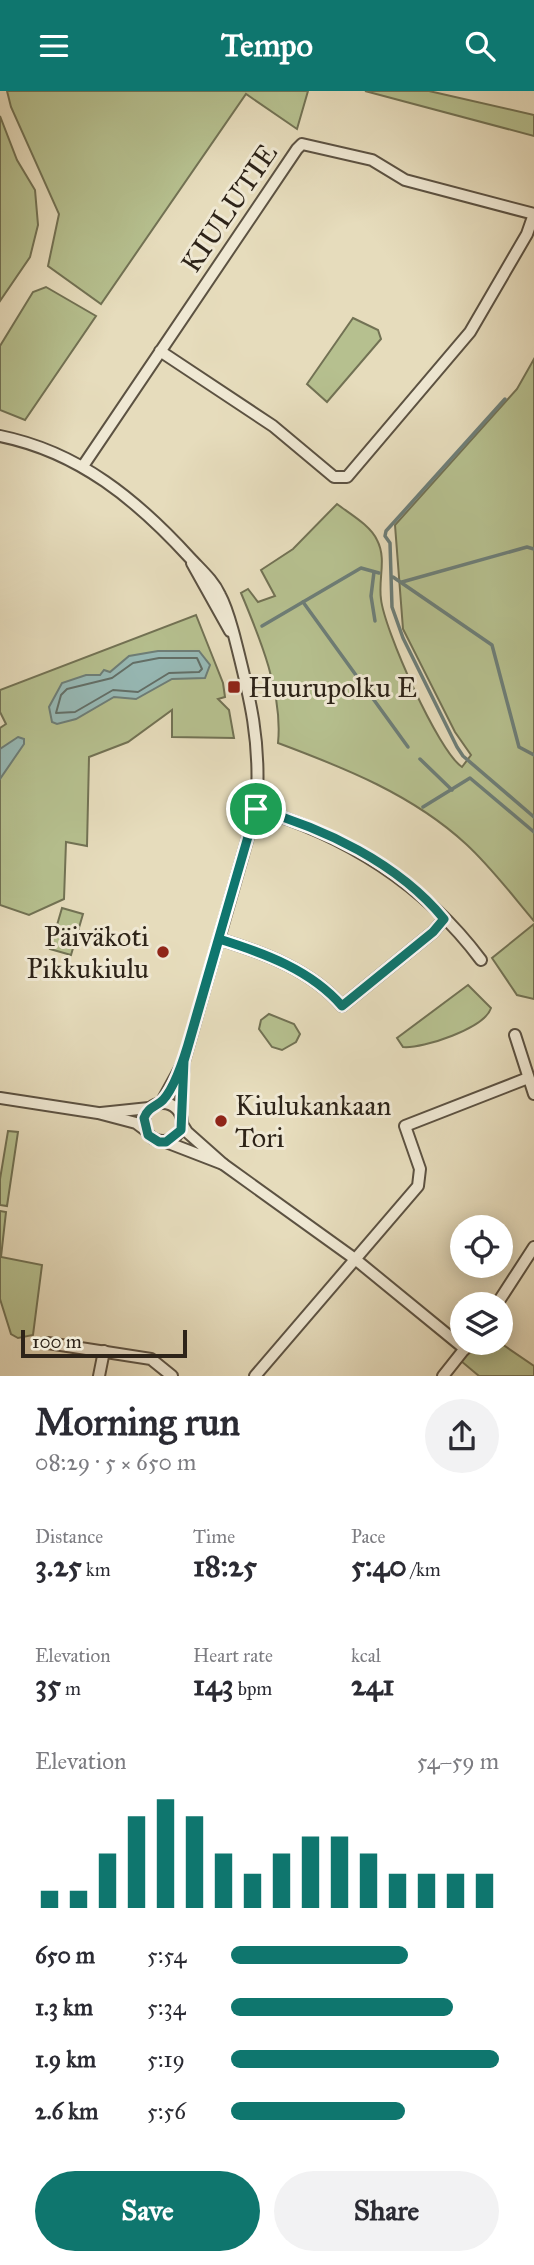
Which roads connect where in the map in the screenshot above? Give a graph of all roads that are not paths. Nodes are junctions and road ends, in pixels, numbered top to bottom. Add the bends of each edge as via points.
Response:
1 (534, 214) edge
2 (160, 351) junction
3 (0, 436) edge
4 (83, 466) junction
5 (256, 809) junction
6 (444, 919) junction
7 (219, 939) junction
8 (481, 960) dead end
9 (514, 1035) dead end
10 (184, 1061) junction
11 (528, 1078) junction
12 (534, 1094) edge
13 (0, 1098) edge
14 (27, 1103) junction
15 (161, 1103) junction
16 (0, 1104) edge
17 (149, 1108) junction
18 (98, 1113) junction
19 (181, 1119) junction
20 (144, 1129) junction
21 (166, 1142) junction
22 (222, 1164) junction
23 (534, 1247) edge
24 (355, 1259) junction
25 (504, 1292) edge
26 (450, 1333) edge
27 (48, 1343) dead end
28 (104, 1351) junction
29 (460, 1355) edge
30 (99, 1376) edge
31 (172, 1376) edge
32 (255, 1376) edge
33 (443, 1376) edge

1 - 2 street, KIULUTIE via 405,180 372,160 302,144
1 - 2 street via 470,332 347,477 334,477 273,426
2 - 4 street, KIULUTIE
3 - 4 street
4 - 5 street via 148,513 210,577 219,593 229,613 252,699
5 - 6 street via 347,844 387,868
5 - 7 street
6 - 7 street via 342,1006 293,967
6 - 8 street
7 - 10 street
9 - 11 street
10 - 15 street
10 - 19 street
11 - 12 street
11 - 24 street via 405,1126 420,1169 418,1186
13 - 14 street
14 - 16 street
14 - 18 street
15 - 17 street
15 - 19 street via 172,1105
17 - 18 street
17 - 20 street
18 - 20 street
19 - 21 street via 177,1136
19 - 22 street via 187,1132
20 - 21 street via 153,1139
21 - 22 street
22 - 24 street
23 - 25 street
24 - 26 street
24 - 32 street
27 - 28 street
28 - 30 street
28 - 31 street via 151,1359
29 - 33 street

